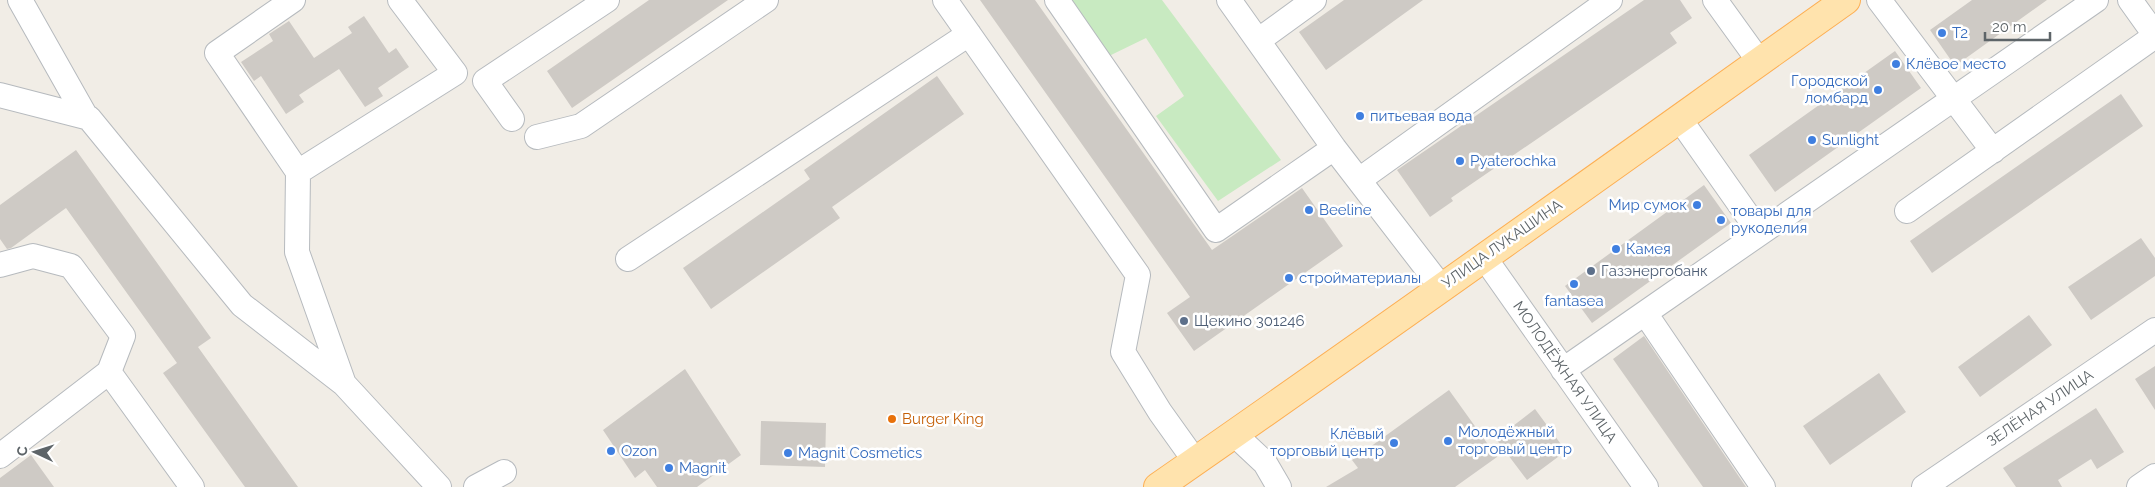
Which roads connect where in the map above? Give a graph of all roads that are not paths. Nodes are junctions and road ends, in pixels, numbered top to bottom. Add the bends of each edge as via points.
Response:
1 (20, 0) edge
2 (293, 0) edge
3 (400, 0) edge
4 (606, 0) edge
5 (766, 0) edge
6 (945, 0) edge
7 (1057, 0) edge
8 (1229, 0) edge
9 (1314, 0) edge
10 (1610, 0) edge
11 (1715, 0) edge
12 (1846, 0) edge
13 (1879, 0) edge
14 (2096, 0) edge
15 (2130, 0) edge
16 (969, 34) junction
17 (2155, 36) edge
18 (1259, 40) junction
19 (1759, 62) junction
20 (455, 73) junction
21 (485, 81) junction
22 (0, 95) edge
23 (1954, 98) junction
24 (86, 117) junction
25 (1679, 118) junction
26 (512, 120) dead end
27 (537, 137) dead end
28 (1334, 148) junction
29 (1993, 151) junction
30 (298, 172) junction
31 (1359, 180) junction
32 (1907, 211) dead end
33 (1760, 234) junction
34 (1484, 257) junction
35 (628, 259) dead end
36 (0, 265) edge
37 (1441, 287) junction
38 (1645, 313) junction
39 (2155, 330) edge
40 (1563, 370) junction
41 (109, 372) junction
42 (344, 384) junction
43 (1234, 434) junction
44 (0, 456) edge
45 (1195, 461) junction
46 (504, 472) dead end
47 (2155, 476) edge
48 (192, 487) edge
49 (439, 487) edge
50 (476, 487) edge
51 (1158, 487) edge
52 (1279, 487) edge
53 (1646, 487) edge
54 (1763, 487) edge
55 (1924, 487) edge
56 (2138, 487) edge

1 - 24 street
2 - 30 street via 218,53
3 - 20 street
4 - 21 street
5 - 27 street via 581,126
6 - 16 street
7 - 28 street via 1216,230
8 - 18 street
9 - 18 street
10 - 31 street
11 - 19 street
12 - 19 main road, УЛИЦА ЛУКАШИНА
13 - 23 street
14 - 23 street
15 - 17 street
16 - 35 street
16 - 45 street via 1138,275 1123,352
17 - 29 street
18 - 28 street
19 - 25 main road, УЛИЦА ЛУКАШИНА
20 - 21 street
20 - 30 street
21 - 26 street
22 - 24 street
23 - 29 street
23 - 33 street
24 - 42 street via 242,306
25 - 33 street
25 - 34 main road, УЛИЦА ЛУКАШИНА
28 - 31 street
29 - 32 street
30 - 42 street via 297,252
31 - 37 street
33 - 38 street
34 - 37 main road, УЛИЦА ЛУКАШИНА
34 - 40 street, МОЛОДЁЖНАЯ УЛИЦА
36 - 41 street via 33,256 71,266 123,336
37 - 43 main road, УЛИЦА ЛУКАШИНА
38 - 40 street
38 - 54 street
39 - 55 street, ЗЕЛЁНАЯ УЛИЦА
40 - 53 street, МОЛОДЁЖНАЯ УЛИЦА
41 - 44 street
41 - 48 street
42 - 49 street
43 - 45 main road, УЛИЦА ЛУКАШИНА
43 - 52 street via 1265,463
45 - 51 main road, УЛИЦА ЛУКАШИНА
46 - 50 street
47 - 56 street

